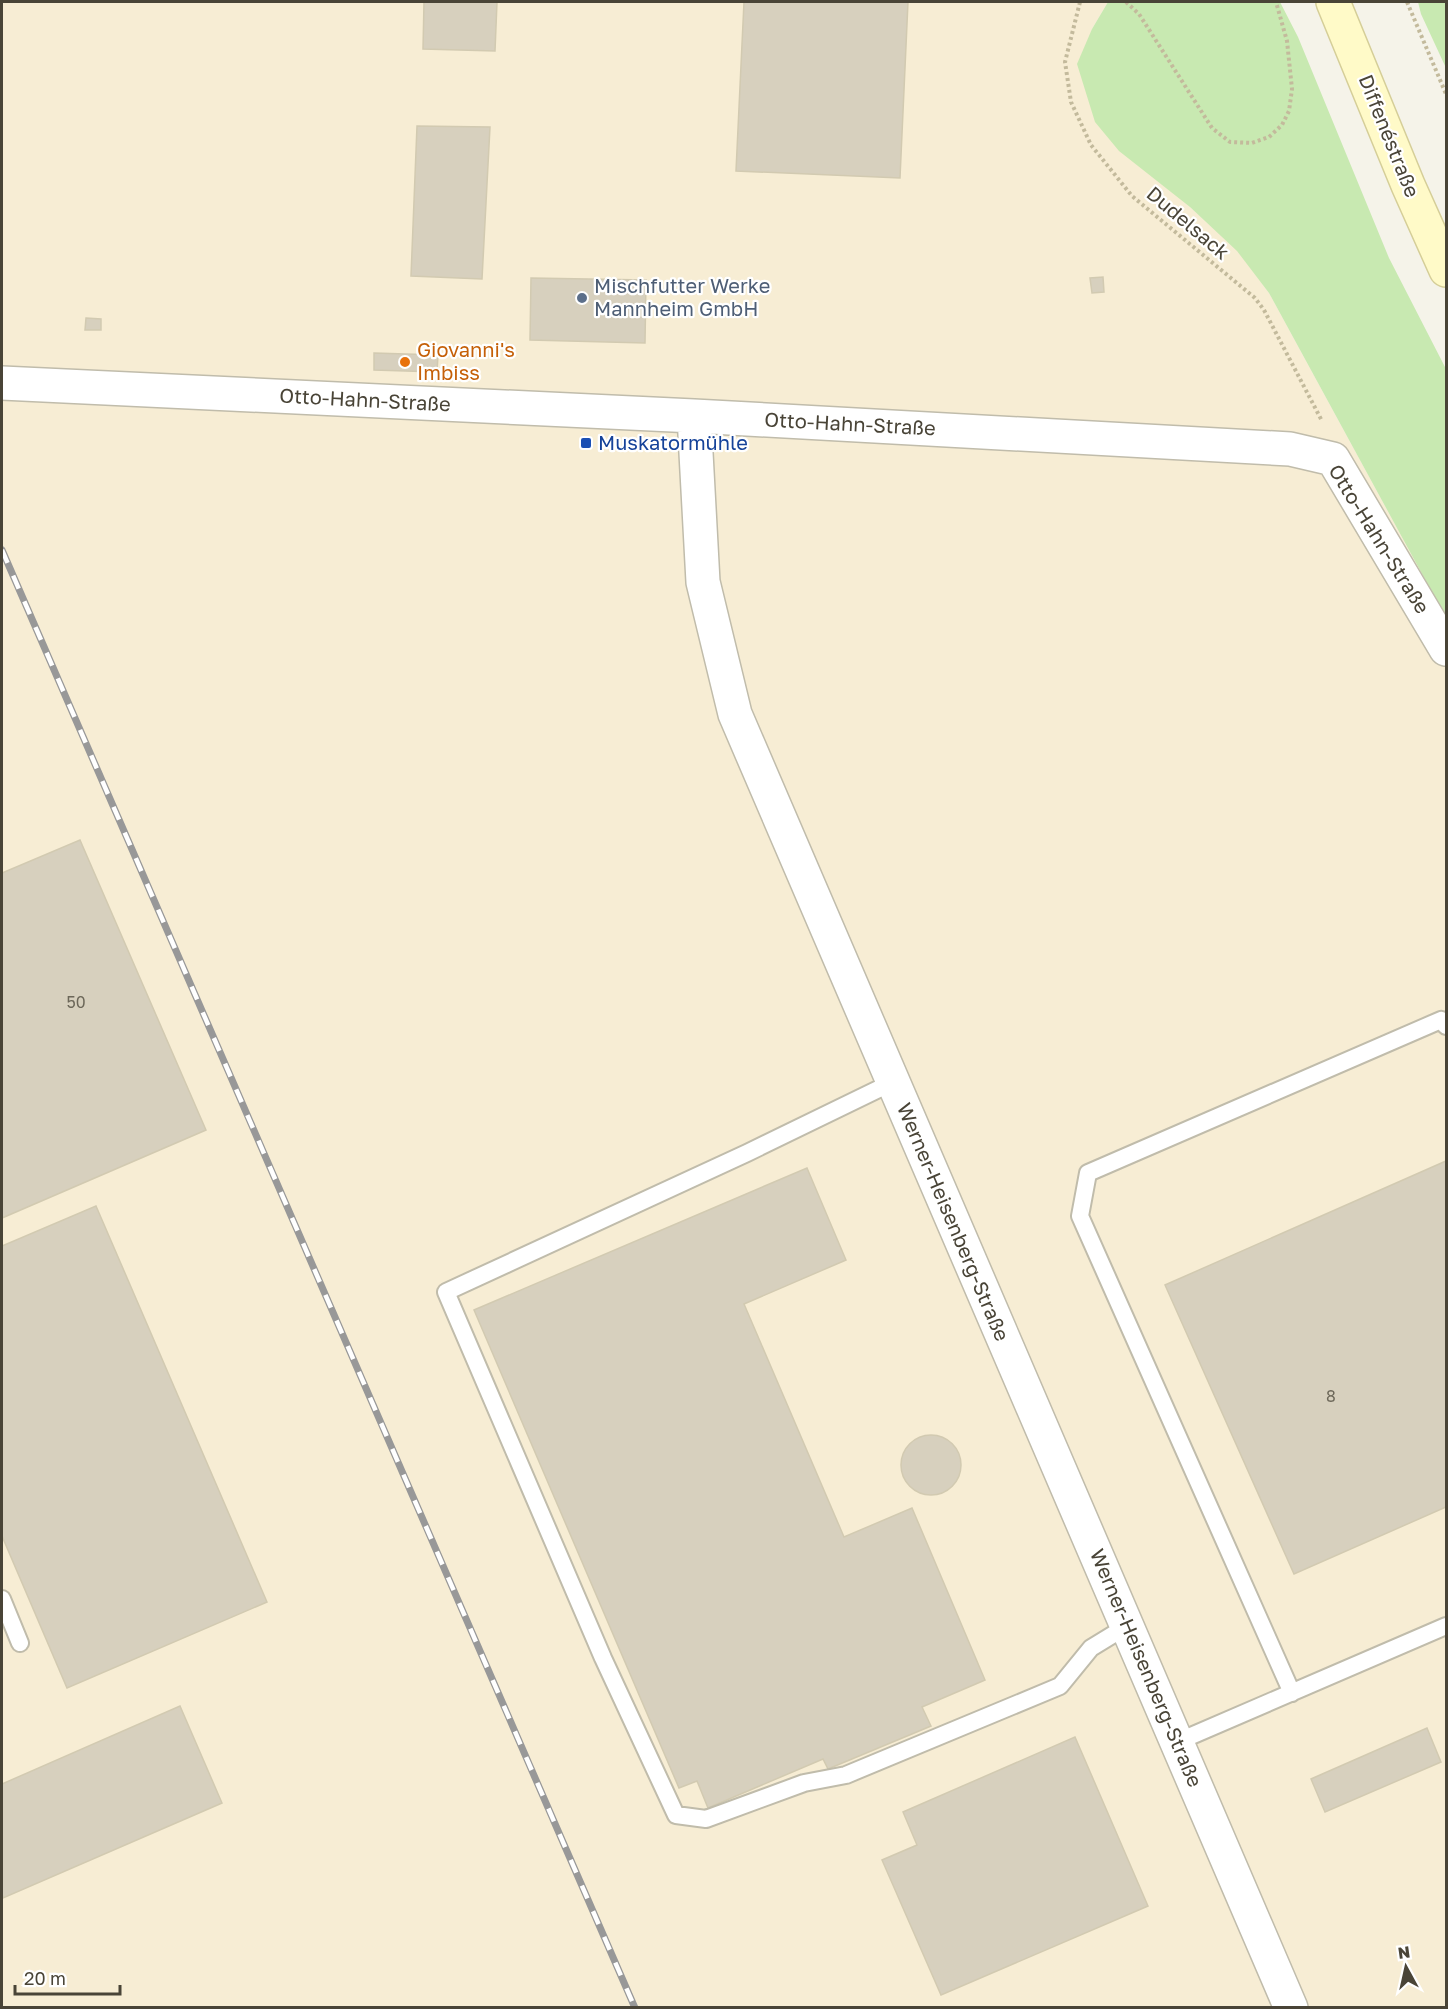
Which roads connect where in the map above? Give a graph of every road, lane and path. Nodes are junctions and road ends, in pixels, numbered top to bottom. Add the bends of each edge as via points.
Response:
1 (1081, 2) edge
2 (1126, 2) edge
3 (1276, 2) edge
4 (1334, 2) edge
5 (1407, 2) edge
6 (1446, 94) edge
7 (1446, 270) edge
8 (2, 383) edge
9 (694, 416) junction
10 (1333, 459) junction
11 (1446, 649) edge
12 (1446, 1026) edge
13 (893, 1082) junction
14 (2, 1599) edge
15 (1127, 1626) junction
16 (1446, 1626) edge
17 (20, 1643) dead end
18 (1292, 1693) junction
19 (1177, 1743) junction
20 (1291, 2007) edge

1 - 10 path, Dudelsack via 1065,62 1071,102 1091,144 1132,196 1255,298 1320,414
2 - 3 path via 1139,14 1212,128 1230,142 1252,143 1269,137 1289,111 1292,88 1287,41
4 - 7 main road, Diffenéstraße via 1407,185
5 - 6 path
8 - 9 street, Otto-Hahn-Straße
9 - 10 street, Otto-Hahn-Straße via 1290,449
9 - 13 street, Werner-Heisenberg-Straße via 703,582 735,714
10 - 11 street, Otto-Hahn-Straße
12 - 18 lane via 1441,1020 1088,1173 1080,1216
13 - 15 street, Werner-Heisenberg-Straße
13 - 15 lane via 446,1292 676,1815 706,1819 804,1783 846,1775 1060,1686 1091,1648
14 - 17 lane
15 - 19 street, Werner-Heisenberg-Straße
16 - 18 lane
18 - 19 lane
19 - 20 street, Werner-Heisenberg-Straße

